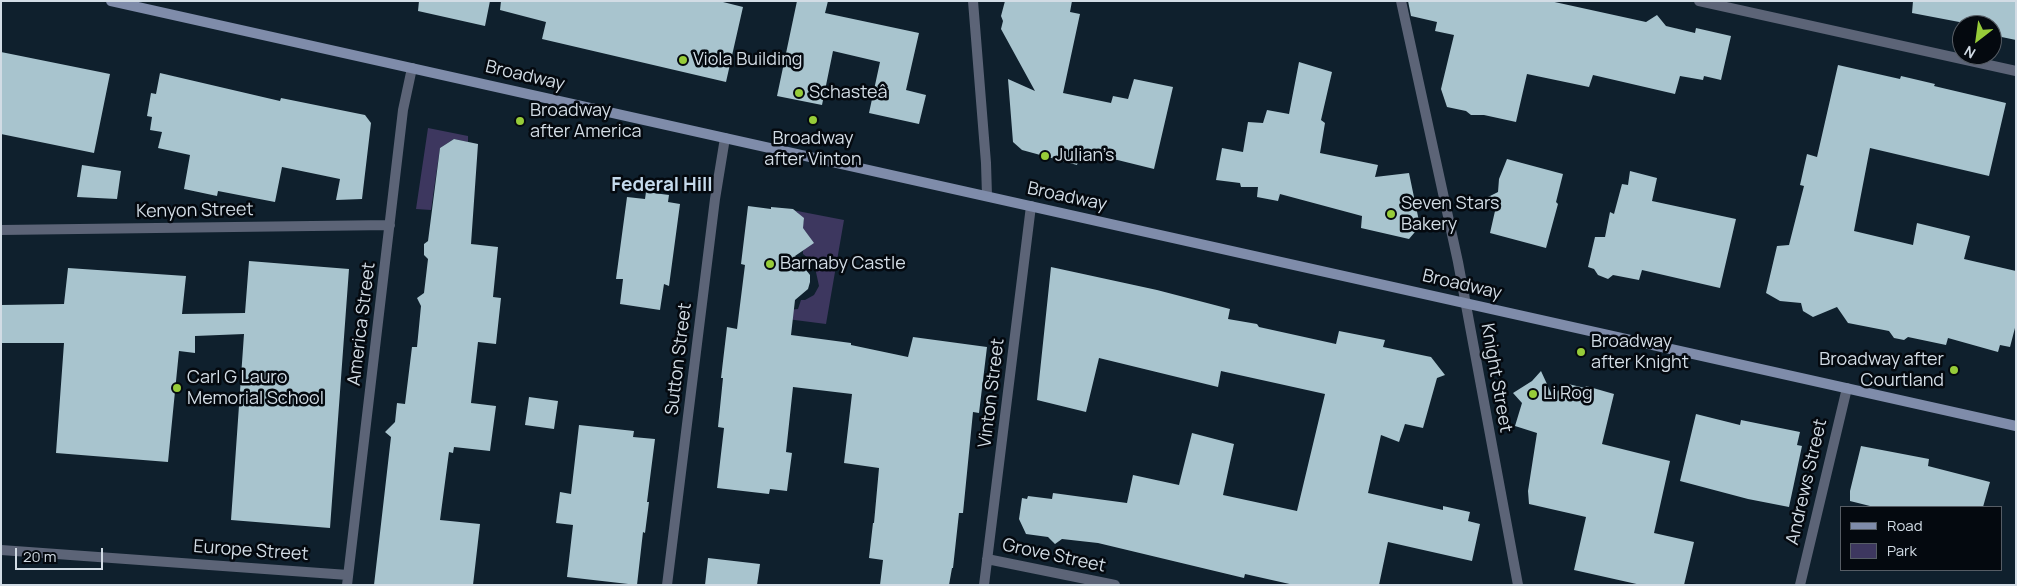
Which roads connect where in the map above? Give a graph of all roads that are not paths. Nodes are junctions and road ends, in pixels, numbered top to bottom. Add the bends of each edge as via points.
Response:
1 (111, 1) edge
2 (973, 1) edge
3 (1401, 1) edge
4 (1699, 1) edge
5 (412, 68) junction
6 (2016, 71) edge
7 (725, 138) junction
8 (987, 196) junction
9 (1031, 206) junction
10 (390, 225) junction
11 (1, 230) edge
12 (1465, 303) junction
13 (1847, 388) junction
14 (2016, 426) edge
15 (1, 550) edge
16 (987, 559) junction
17 (347, 580) edge
18 (667, 585) edge
19 (984, 585) edge
20 (1115, 585) edge
21 (1518, 585) edge
22 (1800, 585) edge

1 - 5 main road, Broadway
2 - 8 street
3 - 12 street, Knight Street
4 - 6 street
5 - 7 main road, Broadway
5 - 10 street, America Street via 403,110
7 - 8 main road, Broadway
7 - 18 street, Sutton Street
8 - 9 main road, Broadway
9 - 12 main road, Broadway
9 - 16 street, Vinton Street
10 - 11 street, Kenyon Street
10 - 17 street, America Street
12 - 13 main road, Broadway
12 - 21 street, Knight Street
13 - 14 main road, Broadway
13 - 22 street, Andrews Street
15 - 17 street, Europe Street
16 - 19 street, Vinton Street
16 - 20 street, Grove Street

